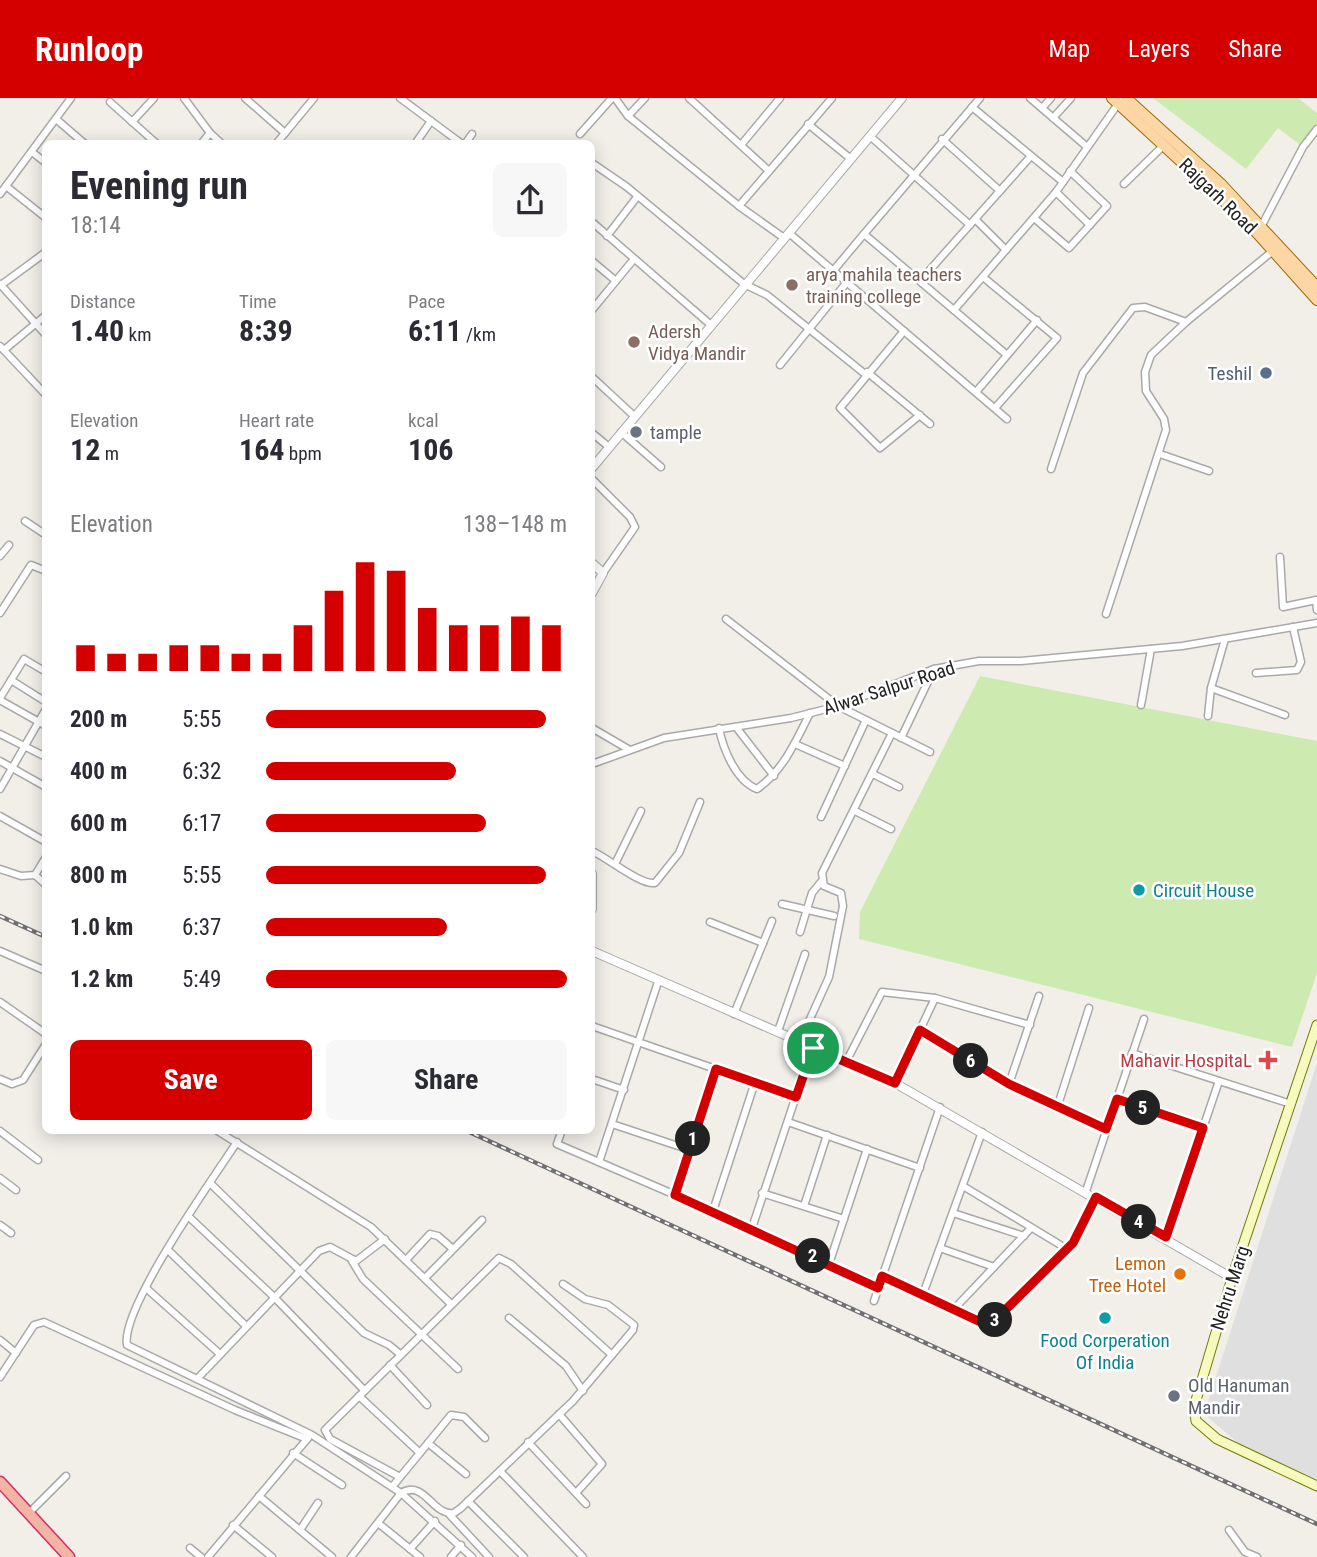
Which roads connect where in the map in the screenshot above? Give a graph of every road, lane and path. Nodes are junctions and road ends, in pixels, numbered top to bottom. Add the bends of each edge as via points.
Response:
1 (71, 98) edge
2 (154, 98) edge
3 (184, 98) edge
4 (246, 98) edge
5 (314, 98) edge
6 (400, 98) edge
7 (614, 98) edge
8 (645, 98) edge
9 (689, 98) edge
10 (780, 98) edge
11 (832, 98) edge
12 (902, 98) edge
13 (980, 98) edge
14 (1030, 98) edge
15 (1051, 98) edge
16 (1071, 98) edge
17 (1120, 99) edge
18 (110, 102) dead end
19 (972, 107) junction
20 (1042, 108) junction
21 (628, 116) junction
22 (1053, 118) junction
23 (56, 119) junction
24 (431, 121) junction
25 (132, 122) junction
26 (808, 124) junction
27 (1317, 130) edge
28 (285, 132) junction
29 (209, 133) junction
30 (472, 134) dead end
31 (580, 134) dead end
32 (870, 136) junction
33 (942, 139) junction
34 (80, 140) edge
35 (152, 140) edge
36 (204, 140) edge
37 (217, 140) edge
38 (279, 140) edge
39 (418, 140) edge
40 (457, 140) edge
41 (467, 140) edge
42 (741, 145) junction
43 (1164, 145) junction
44 (1086, 146) junction
45 (32, 152) junction
46 (1031, 156) junction
47 (851, 159) junction
48 (42, 160) edge
49 (595, 165) edge
50 (769, 171) junction
51 (1070, 171) junction
52 (914, 175) junction
53 (1063, 182) junction
54 (1124, 184) dead end
55 (6, 186) junction
56 (1000, 191) junction
57 (1056, 192) junction
58 (0, 194) edge
59 (637, 197) junction
60 (739, 206) junction
61 (42, 215) edge
62 (1034, 218) junction
63 (972, 223) junction
64 (595, 225) edge
65 (1090, 225) junction
66 (1262, 225) junction
67 (864, 234) junction
68 (607, 236) junction
69 (786, 236) junction
70 (1277, 248) junction
71 (1006, 250) junction
72 (42, 255) edge
73 (634, 259) junction
74 (595, 264) edge
75 (834, 271) junction
76 (983, 277) junction
77 (616, 281) junction
78 (920, 281) junction
79 (847, 282) junction
80 (1, 285) edge
81 (744, 285) junction
82 (1317, 287) edge
83 (595, 300) edge
84 (1317, 300) edge
85 (598, 303) junction
86 (595, 306) edge
87 (954, 310) junction
88 (42, 318) edge
89 (1037, 320) junction
90 (1186, 321) junction
91 (36, 323) junction
92 (711, 325) junction
93 (809, 328) junction
94 (42, 330) edge
95 (904, 331) junction
96 (2, 348) edge
97 (1007, 355) junction
98 (780, 365) dead end
99 (866, 373) junction
100 (595, 380) edge
101 (42, 391) edge
102 (976, 392) junction
103 (995, 408) junction
104 (633, 415) junction
105 (920, 415) junction
106 (1007, 419) dead end
107 (930, 424) dead end
108 (621, 432) junction
109 (595, 435) edge
110 (609, 447) junction
111 (1160, 454) junction
112 (595, 464) edge
113 (661, 467) dead end
114 (1051, 469) dead end
115 (1209, 471) dead end
116 (595, 482) edge
117 (25, 521) dead end
118 (42, 532) edge
119 (9, 545) dead end
120 (0, 556) edge
121 (1280, 556) dead end
122 (595, 566) edge
123 (42, 569) edge
124 (603, 573) junction
125 (595, 588) edge
126 (1317, 610) edge
127 (0, 613) edge
128 (1107, 614) dead end
129 (726, 619) dead end
130 (1317, 624) edge
131 (1293, 627) junction
132 (1225, 639) junction
133 (1151, 649) junction
134 (934, 669) junction
135 (42, 670) edge
136 (1256, 673) dead end
137 (11, 680) junction
138 (1211, 688) junction
139 (0, 699) edge
140 (42, 699) edge
141 (1141, 705) dead end
142 (838, 706) junction
143 (810, 713) junction
144 (1285, 715) dead end
145 (42, 716) edge
146 (1208, 716) dead end
147 (866, 720) junction
148 (38, 722) junction
149 (42, 724) edge
150 (736, 727) junction
151 (719, 728) junction
152 (595, 730) edge
153 (892, 733) junction
154 (0, 734) edge
155 (901, 738) junction
156 (795, 744) junction
157 (25, 746) junction
158 (628, 749) junction
159 (930, 752) dead end
160 (42, 755) edge
161 (0, 761) edge
162 (595, 763) edge
163 (845, 766) junction
164 (12, 768) junction
165 (873, 774) junction
166 (774, 776) junction
167 (42, 785) edge
168 (899, 787) dead end
169 (0, 789) edge
170 (699, 802) dead end
171 (641, 811) dead end
172 (855, 811) junction
173 (0, 816) edge
174 (821, 817) dead end
175 (891, 829) dead end
176 (42, 840) edge
177 (595, 852) edge
178 (616, 862) junction
179 (42, 863) edge
180 (0, 869) edge
181 (34, 875) junction
182 (42, 882) edge
183 (821, 882) junction
184 (782, 904) dead end
185 (807, 910) junction
186 (834, 916) dead end
187 (772, 921) dead end
188 (709, 922) dead end
189 (800, 932) dead end
190 (762, 943) junction
191 (0, 951) edge
192 (595, 952) edge
193 (806, 954) dead end
194 (42, 969) edge
195 (659, 982) junction
196 (0, 993) edge
197 (1039, 996) dead end
198 (935, 998) junction
199 (2, 1004) edge
200 (1089, 1008) dead end
201 (734, 1014) junction
202 (1144, 1019) dead end
203 (1030, 1025) junction
204 (1317, 1025) edge
205 (595, 1027) edge
206 (920, 1030) junction
207 (42, 1031) edge
208 (778, 1031) junction
209 (800, 1041) junction
210 (640, 1043) junction
211 (813, 1048) junction
212 (42, 1050) edge
213 (1132, 1053) junction
214 (846, 1062) junction
215 (716, 1069) junction
216 (0, 1079) edge
217 (595, 1080) edge
218 (755, 1082) junction
219 (1219, 1082) junction
220 (895, 1083) junction
221 (1009, 1084) junction
222 (624, 1090) junction
223 (796, 1097) junction
224 (1117, 1099) junction
225 (1292, 1104) junction
226 (940, 1107) junction
227 (1057, 1108) junction
228 (788, 1122) junction
229 (612, 1124) junction
230 (1203, 1128) junction
231 (1106, 1129) junction
232 (0, 1131) edge
233 (982, 1132) junction
234 (223, 1134) edge
235 (561, 1134) edge
236 (827, 1135) junction
237 (237, 1142) junction
238 (867, 1149) junction
239 (690, 1150) junction
240 (38, 1160) dead end
241 (599, 1162) junction
242 (920, 1168) junction
243 (0, 1178) edge
244 (210, 1183) junction
245 (963, 1186) junction
246 (16, 1190) dead end
247 (1086, 1191) junction
248 (762, 1193) junction
249 (675, 1195) junction
250 (1096, 1197) junction
251 (804, 1206) junction
252 (713, 1211) junction
253 (953, 1213) junction
254 (188, 1216) junction
255 (844, 1219) junction
256 (482, 1220) dead end
257 (0, 1225) edge
258 (751, 1228) junction
259 (1031, 1228) junction
260 (11, 1233) dead end
261 (1024, 1236) junction
262 (1166, 1237) junction
263 (385, 1239) junction
264 (940, 1248) junction
265 (453, 1249) junction
266 (168, 1250) junction
267 (1067, 1250) junction
268 (406, 1260) junction
269 (352, 1261) junction
270 (829, 1264) junction
271 (994, 1267) junction
272 (301, 1269) junction
273 (882, 1276) junction
274 (425, 1278) junction
275 (1232, 1278) junction
276 (563, 1284) dead end
277 (146, 1288) junction
278 (878, 1288) junction
279 (923, 1294) junction
280 (274, 1297) junction
281 (874, 1301) dead end
282 (450, 1304) junction
283 (954, 1309) junction
284 (509, 1318) dead end
285 (246, 1326) junction
286 (422, 1332) junction
287 (0, 1340) edge
288 (16, 1353) junction
289 (220, 1354) junction
290 (400, 1354) junction
291 (612, 1355) junction
292 (390, 1365) junction
293 (458, 1369) dead end
294 (0, 1377) edge
295 (197, 1379) junction
296 (583, 1391) junction
297 (362, 1393) junction
298 (427, 1405) dead end
299 (559, 1414) junction
300 (309, 1437) junction
301 (485, 1438) dead end
302 (528, 1442) junction
303 (428, 1443) junction
304 (293, 1453) junction
305 (420, 1453) junction
306 (500, 1471) junction
307 (466, 1474) dead end
308 (66, 1476) dead end
309 (400, 1477) junction
310 (0, 1482) edge
311 (342, 1485) dead end
312 (1317, 1486) edge
313 (392, 1487) junction
314 (401, 1493) junction
315 (576, 1493) junction
316 (259, 1496) junction
317 (468, 1501) junction
318 (318, 1503) dead end
319 (586, 1504) dead end
320 (28, 1514) junction
321 (449, 1514) junction
322 (435, 1521) junction
323 (378, 1523) junction
324 (233, 1525) junction
325 (300, 1530) junction
326 (1229, 1530) dead end
327 (461, 1545) junction
328 (190, 1548) dead end
329 (410, 1549) junction
330 (69, 1557) edge
331 (201, 1557) edge
332 (208, 1557) edge
333 (272, 1557) edge
334 (332, 1557) edge
335 (351, 1557) edge
336 (420, 1557) edge
337 (450, 1557) edge
338 (472, 1557) edge
339 (489, 1557) edge
340 (524, 1557) edge
341 (583, 1557) edge
342 (1256, 1557) edge

1 - 23 street
2 - 25 street
3 - 29 street
4 - 28 street
5 - 28 street
6 - 24 street
7 - 21 street
7 - 31 street
8 - 21 street
9 - 42 street
10 - 42 street
11 - 26 street
12 - 32 street
13 - 19 street
14 - 20 street
15 - 20 street
16 - 22 street
17 - 43 main road, Rajgarh Road
17 - 44 street
17 - 66 main road, Rajgarh Road
18 - 25 street
19 - 33 street
19 - 46 street
20 - 22 street
21 - 60 street
22 - 44 street
23 - 34 street
23 - 45 street
24 - 39 street
24 - 40 street
25 - 35 street
26 - 47 street
26 - 50 street
27 - 66 street via 1303,147
28 - 38 street
29 - 36 street
29 - 37 street
30 - 41 street
32 - 47 street
32 - 52 street
33 - 52 street
33 - 56 street
42 - 50 street
43 - 54 street
43 - 70 main road, Rajgarh Road
44 - 51 street
45 - 48 street
45 - 55 street
46 - 53 street
46 - 56 street
47 - 69 street
49 - 59 street
50 - 60 street
51 - 53 street
51 - 65 street via 1107,206
52 - 63 street
52 - 67 street
53 - 57 street
55 - 58 street
55 - 61 street
56 - 63 street
57 - 62 street
57 - 65 street
59 - 68 street
59 - 81 street
60 - 69 street
62 - 65 street via 1069,248
62 - 71 street
63 - 71 street
63 - 78 street
64 - 68 street
66 - 70 main road, Rajgarh Road
67 - 75 street
67 - 78 street
68 - 73 street
69 - 75 street
69 - 81 street
70 - 82 main road, Rajgarh Road
70 - 84 main road, Rajgarh Road
70 - 90 street
71 - 76 street
72 - 80 street
73 - 77 street
73 - 92 street
74 - 77 street
75 - 79 street
76 - 87 street
76 - 89 street
77 - 85 street
78 - 87 street
79 - 93 street
79 - 95 street
80 - 91 street
81 - 92 street
81 - 93 street via 767,295
83 - 85 street
85 - 86 street
87 - 97 street
88 - 91 street
89 - 97 street
89 - 103 street via 1057,338
90 - 111 street via 1157,348 1145,373 1146,391 1166,424
90 - 114 street via 1146,307 1133,308 1083,373
91 - 94 street
91 - 96 street
92 - 104 street
93 - 98 street
93 - 99 street
95 - 99 street
95 - 102 street
96 - 101 street
97 - 102 street
99 - 105 street
99 - 105 street via 840,408 873,445 885,446
100 - 104 street
102 - 103 street
103 - 106 street
104 - 108 street
105 - 107 street
108 - 110 street
108 - 113 street
109 - 110 street
110 - 112 street
111 - 115 street
111 - 128 street
116 - 124 street via 635,527
117 - 118 street
119 - 120 street
121 - 126 street via 1283,607 1316,600
122 - 124 street
123 - 127 street via 32,565
124 - 125 street
129 - 142 street
130 - 131 street, Alwar Salpur Road
131 - 132 street, Alwar Salpur Road
131 - 136 street via 1301,662 1297,670
132 - 133 street, Alwar Salpur Road
132 - 138 street
133 - 134 street, Alwar Salpur Road via 979,661
133 - 141 street
134 - 142 street, Alwar Salpur Road
134 - 155 street
135 - 137 street via 24,659
137 - 139 street
137 - 140 street
138 - 144 street
138 - 146 street
139 - 148 street
142 - 143 street, Alwar Salpur Road
142 - 147 street
143 - 150 street, Alwar Salpur Road
143 - 156 street
145 - 148 street
147 - 153 street
147 - 163 street
148 - 149 street
148 - 157 street
150 - 151 street, Alwar Salpur Road
150 - 166 street
151 - 158 street, Alwar Salpur Road
151 - 166 street via 726,754 751,787 757,789
152 - 158 street
153 - 155 street
153 - 165 street
154 - 157 street
155 - 159 street
156 - 163 street
156 - 166 street
157 - 160 street
157 - 164 street
158 - 162 street, Alwar Salpur Road
161 - 164 street
163 - 174 street
164 - 167 street
164 - 169 street
165 - 168 street
165 - 172 street
170 - 178 street via 679,853 655,883 643,881
171 - 178 street
172 - 175 street
172 - 183 street
173 - 176 street
177 - 178 street
179 - 181 street
180 - 181 street
181 - 182 street
183 - 185 street
183 - 209 street via 841,893 843,905 829,977
184 - 185 street
185 - 186 street
185 - 189 street
187 - 190 street
188 - 190 street
190 - 201 street
191 - 194 street
192 - 195 street
193 - 208 street
195 - 201 street
195 - 210 street
196 - 199 street
197 - 203 street
198 - 203 street
198 - 206 street
198 - 214 street via 882,992
199 - 207 street
200 - 227 street
201 - 208 street
202 - 213 street
203 - 221 street
204 - 225 main road, Nehru Marg
205 - 210 street
206 - 220 street
206 - 221 street
208 - 209 street
209 - 211 street
210 - 215 street
210 - 222 street
211 - 214 street
211 - 223 street
212 - 216 street via 23,1080 12,1084
213 - 219 street
213 - 224 street
214 - 220 street
215 - 218 street
215 - 239 street
217 - 222 street
218 - 223 street
218 - 252 street
219 - 225 street
219 - 230 street
220 - 226 street
221 - 227 street
222 - 229 street
223 - 228 street
224 - 230 street
224 - 231 street
225 - 275 main road, Nehru Marg
226 - 233 street
226 - 242 street
227 - 231 street
228 - 236 street
228 - 248 street
229 - 239 street
229 - 241 street
230 - 262 street
231 - 247 street
232 - 240 street
233 - 245 street
233 - 247 street
234 - 237 street
235 - 241 street via 557,1144
236 - 238 street
236 - 251 street
237 - 244 street
237 - 263 street
238 - 242 street
238 - 255 street
239 - 249 street
241 - 249 street
242 - 273 street
243 - 246 street
244 - 254 street
244 - 272 street
245 - 253 street
245 - 259 street
247 - 250 street
248 - 251 street
248 - 258 street
249 - 252 street
250 - 262 street
250 - 267 street
251 - 255 street
252 - 258 street
253 - 261 street
253 - 264 street
254 - 266 street
254 - 280 street
255 - 270 street
256 - 265 street
257 - 260 street
258 - 270 street
259 - 261 street
259 - 267 street
261 - 271 street
262 - 275 street
263 - 268 street
263 - 269 street
264 - 271 street
264 - 279 street
265 - 268 street via 430,1234
265 - 274 street
266 - 277 street
266 - 285 street
267 - 283 street via 989,1326
268 - 274 street
269 - 272 street via 335,1248 325,1247
269 - 286 street via 363,1279
270 - 278 street
271 - 283 street
272 - 280 street
272 - 290 street via 364,1333
273 - 278 street
273 - 279 street
274 - 282 street
275 - 312 main road, Nehru Marg via 1197,1389 1196,1421 1217,1439
276 - 291 street via 633,1322
277 - 289 street
277 - 295 street via 128,1330 127,1345
278 - 281 street
279 - 283 street
280 - 285 street
280 - 297 street
282 - 286 street
282 - 291 street via 494,1261 504,1259
284 - 296 street via 566,1366
285 - 289 street
286 - 290 street
286 - 293 street
287 - 288 street
288 - 294 street
288 - 300 street via 34,1325 44,1322 235,1410
289 - 295 street
290 - 292 street
291 - 296 street
292 - 297 street
292 - 298 street
295 - 300 street
296 - 299 street
297 - 305 street
297 - 309 street via 325,1433
299 - 302 street
299 - 315 street via 602,1464
300 - 304 street
300 - 313 street
301 - 303 street via 454,1414
302 - 306 street
302 - 315 street
303 - 305 street
303 - 307 street
304 - 311 street
304 - 316 street
305 - 309 street
306 - 317 street
306 - 341 street
308 - 320 street
309 - 313 street
310 - 320 highway
313 - 314 street
314 - 321 street via 419,1490
314 - 322 street
314 - 323 street
315 - 319 street
316 - 324 street
316 - 325 street
317 - 321 street
317 - 340 street
318 - 325 street
320 - 330 highway
321 - 339 street
322 - 327 street
322 - 329 street
323 - 329 street
323 - 335 street
324 - 332 street
324 - 333 street
325 - 334 street
326 - 342 street via 1245,1552
327 - 337 street
327 - 338 street
328 - 331 street
329 - 336 street

